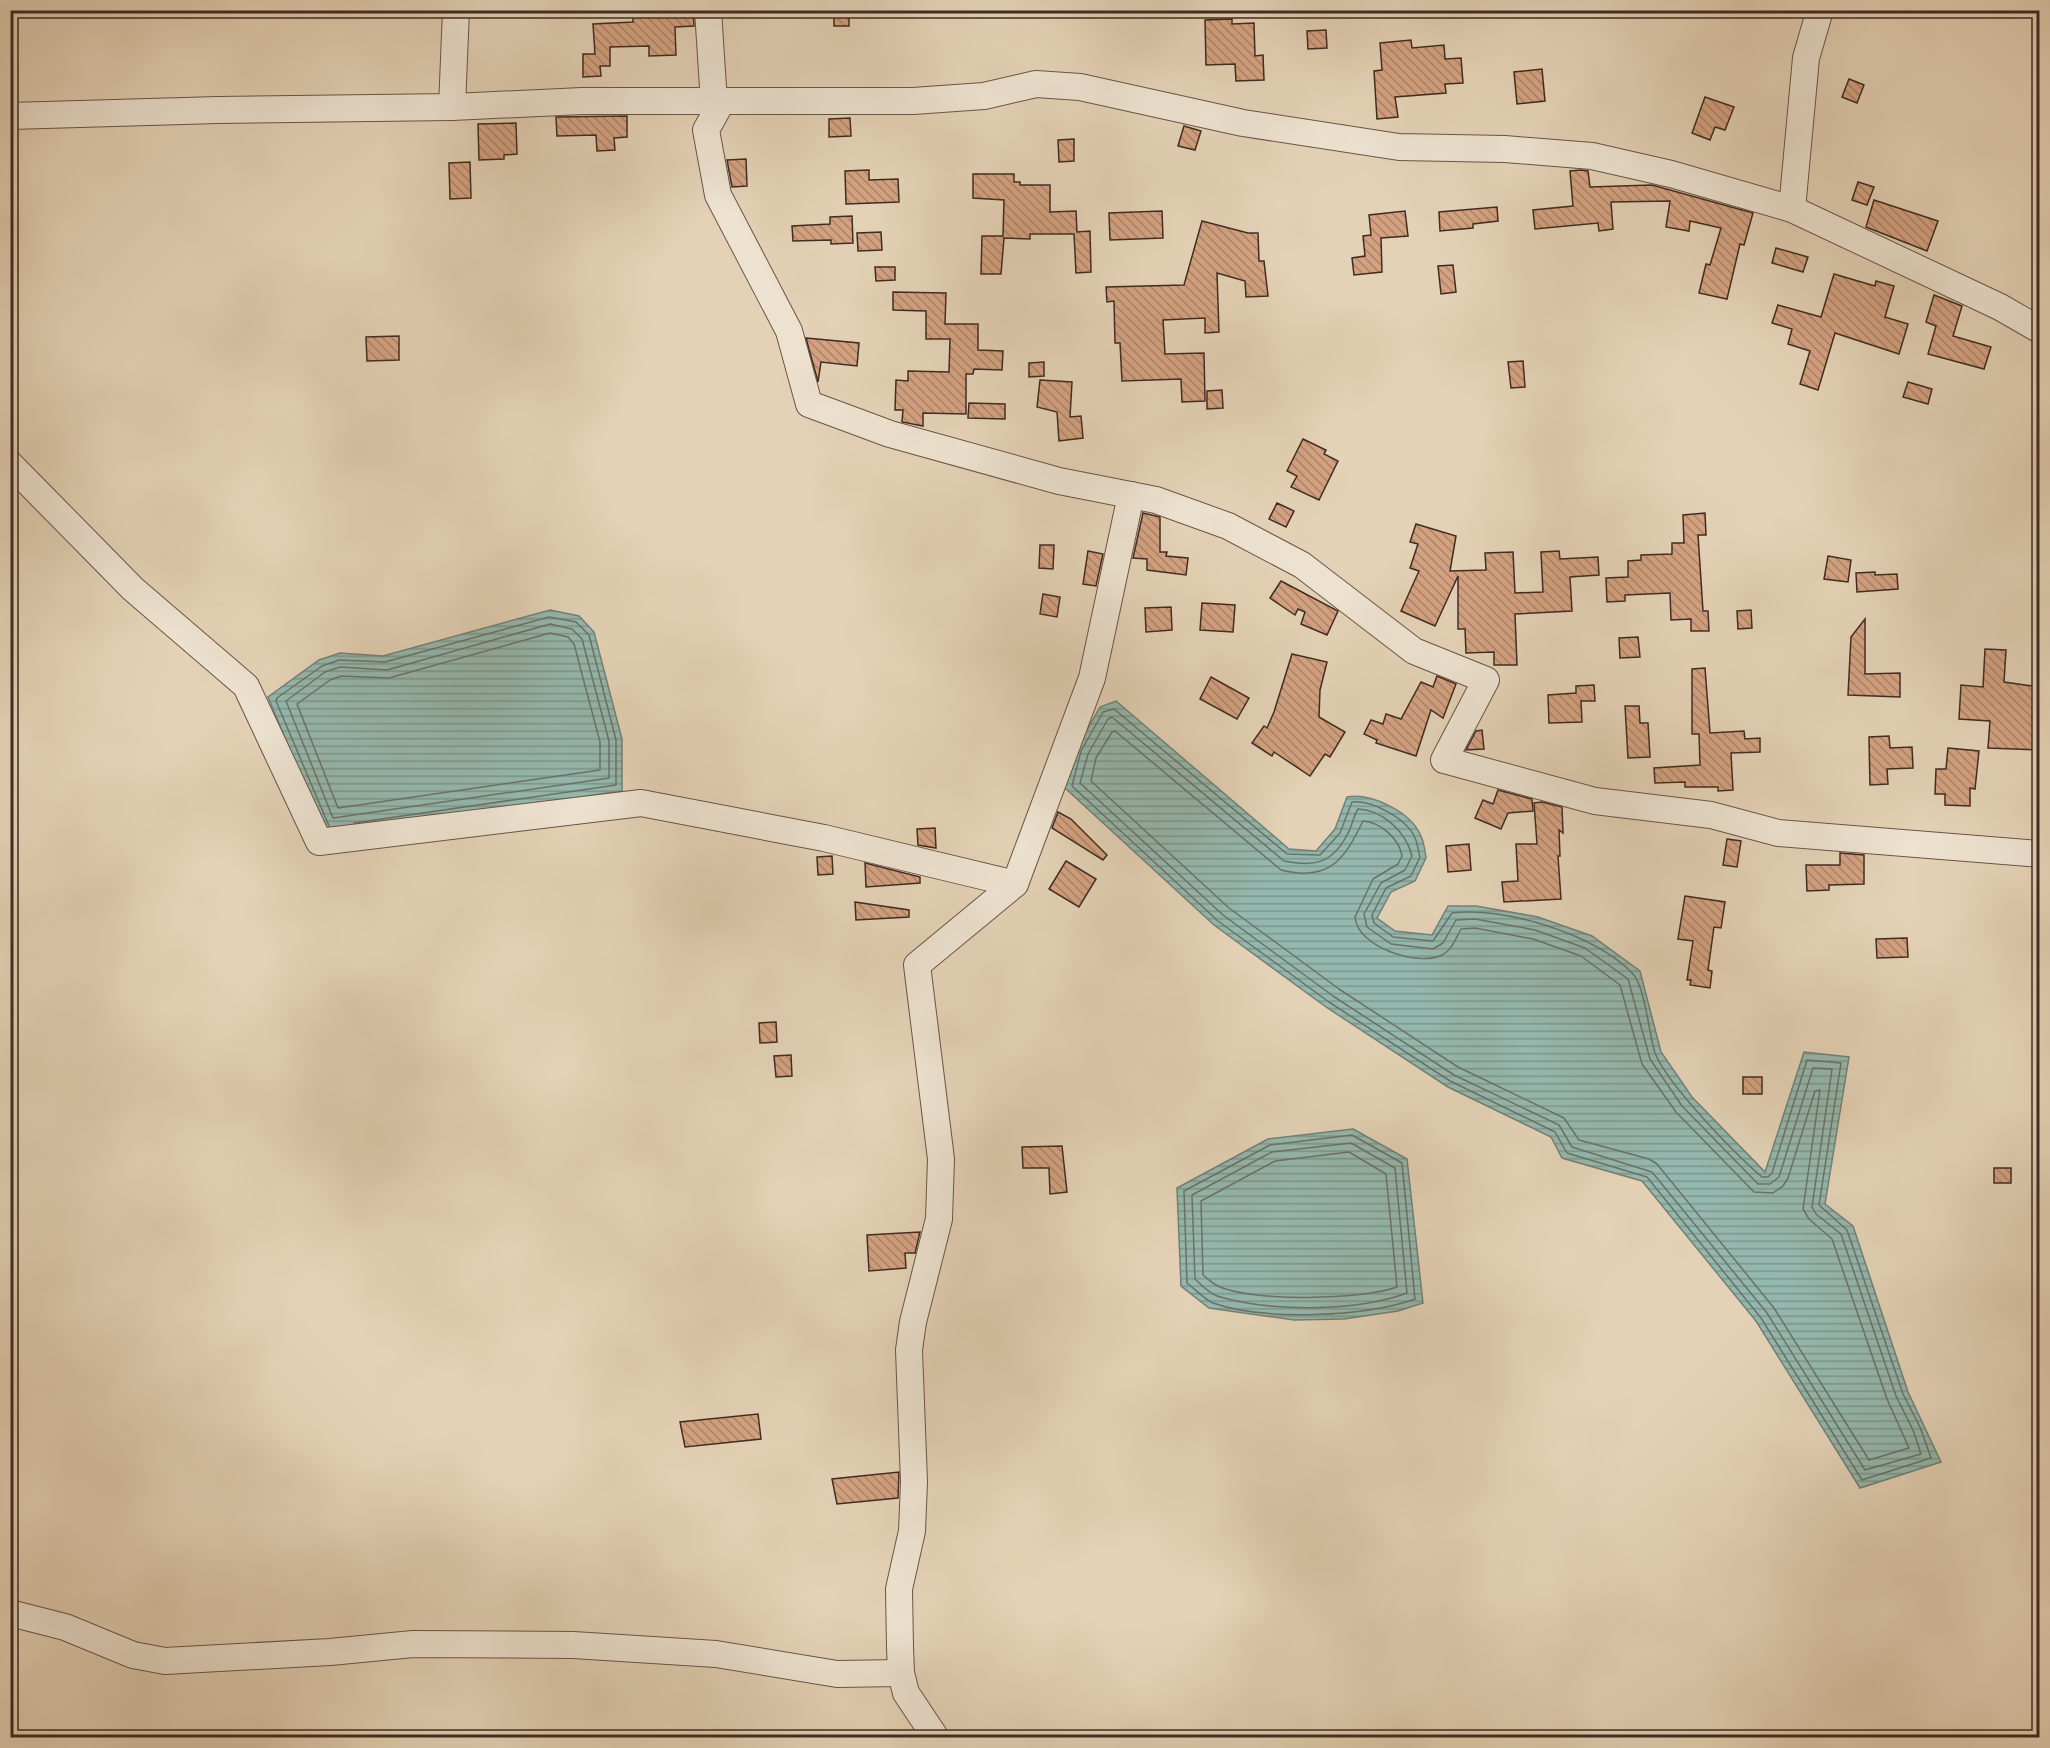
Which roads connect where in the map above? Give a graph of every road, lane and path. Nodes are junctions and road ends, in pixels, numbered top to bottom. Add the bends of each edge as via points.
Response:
1 (456, 10) edge
2 (708, 10) edge
3 (1820, 10) edge
4 (718, 103) junction
5 (452, 107) junction
6 (10, 116) edge
7 (1792, 209) junction
8 (2040, 330) edge
9 (10, 464) edge
10 (1131, 495) junction
11 (2040, 854) edge
12 (1015, 884) junction
13 (10, 1613) edge
14 (901, 1673) junction
15 (936, 1737) edge

1 - 5 street
2 - 4 street
3 - 7 street via 1806,58
4 - 5 street via 582,101
4 - 7 street via 913,101 984,96 1036,84 1080,87 1243,123 1399,147 1592,156
4 - 10 street via 706,130 718,195 789,331 809,404 890,434 1059,481
5 - 6 street
7 - 8 street via 2000,307
9 - 12 street via 133,589 246,686 319,842 641,803 824,838
10 - 11 street via 1238,532 1302,565 1414,651 1486,680 1444,760 1595,801 1711,815 1778,833
10 - 12 street via 1092,678
12 - 14 street via 917,965 941,1159 939,1218 909,1350 914,1482 912,1530 899,1589
13 - 14 street via 65,1627 134,1654 165,1660 413,1644 573,1644 716,1654 837,1674
14 - 15 street via 906,1693

